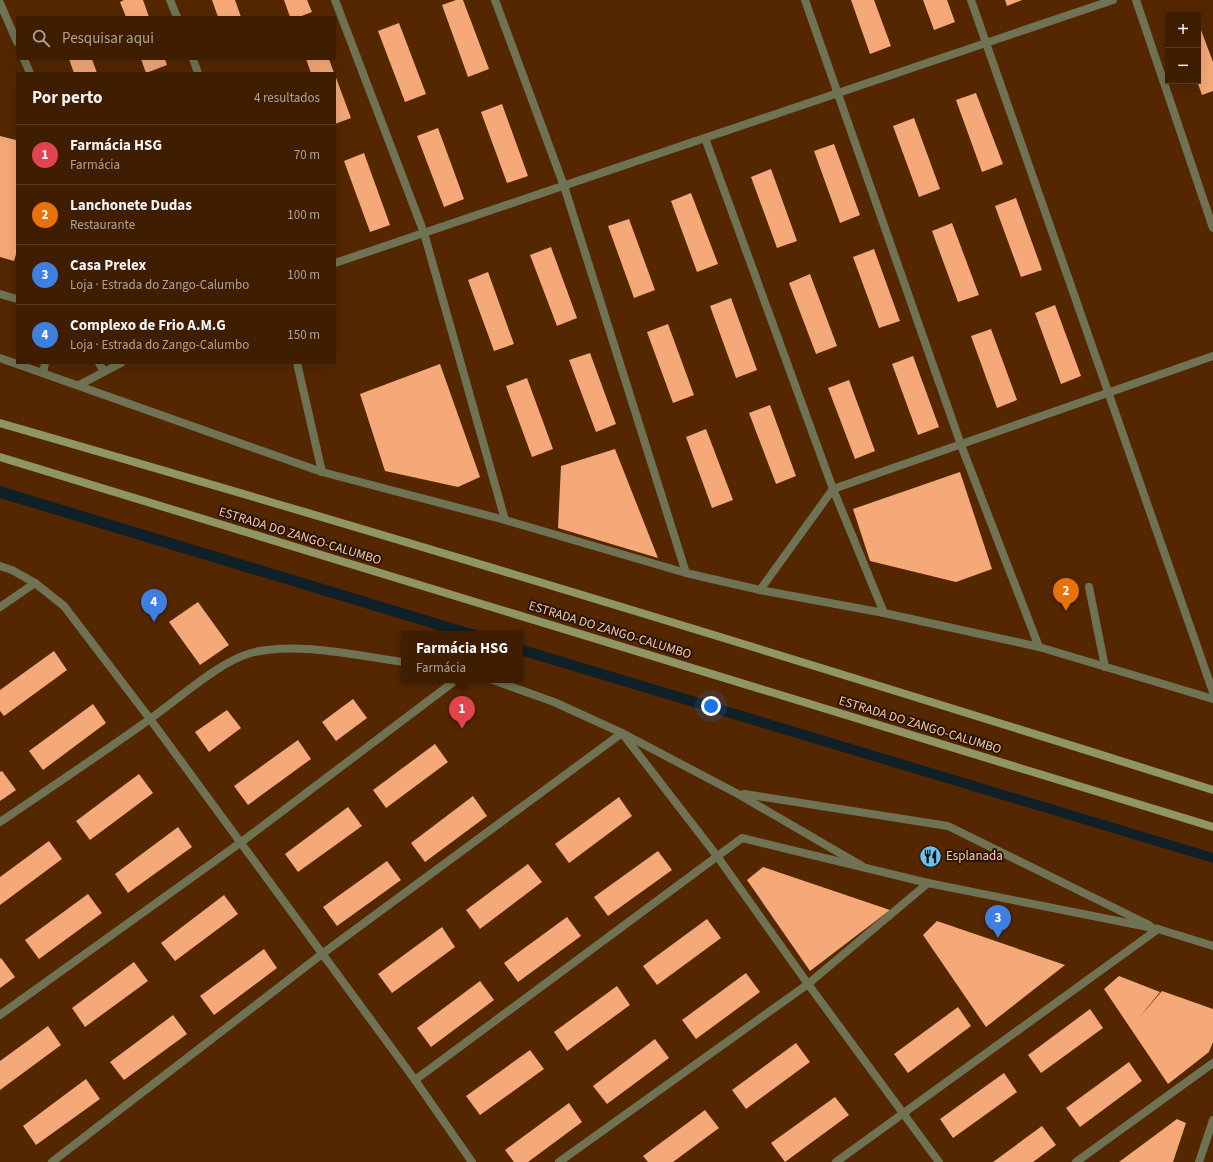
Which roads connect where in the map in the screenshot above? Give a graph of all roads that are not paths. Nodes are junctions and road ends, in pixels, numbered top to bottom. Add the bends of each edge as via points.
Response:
1 (170, 0) edge
2 (335, 0) edge
3 (495, 0) edge
4 (805, 0) edge
5 (972, 0) edge
6 (1113, 0) edge
7 (1136, 0) edge
8 (0, 3) edge
9 (177, 16) edge
10 (16, 40) edge
11 (986, 43) junction
12 (24, 60) edge
13 (193, 60) edge
14 (30, 72) edge
15 (198, 72) edge
16 (838, 93) junction
17 (705, 138) junction
18 (564, 186) junction
19 (1213, 228) edge
20 (424, 233) junction
21 (336, 263) edge
22 (0, 294) edge
23 (16, 299) edge
24 (1213, 356) edge
25 (0, 358) edge
26 (16, 363) edge
27 (18, 364) edge
28 (45, 364) edge
29 (100, 364) edge
30 (119, 364) edge
31 (297, 364) edge
32 (104, 372) junction
33 (44, 373) junction
34 (79, 385) junction
35 (1109, 393) junction
36 (0, 423) edge
37 (961, 445) junction
38 (0, 457) edge
39 (322, 472) junction
40 (833, 489) junction
41 (505, 520) junction
42 (0, 566) edge
43 (686, 573) junction
44 (35, 582) junction
45 (1089, 587) dead end
46 (760, 590) junction
47 (0, 607) edge
48 (884, 613) junction
49 (1039, 648) junction
50 (401, 662) edge
51 (1105, 667) junction
52 (452, 683) edge
53 (501, 683) edge
54 (1213, 692) edge
55 (1213, 699) edge
56 (150, 719) junction
57 (622, 734) junction
58 (1213, 790) edge
59 (738, 794) junction
60 (0, 822) edge
61 (1213, 827) edge
62 (240, 843) junction
63 (717, 856) junction
64 (862, 866) junction
65 (928, 883) junction
66 (1158, 929) junction
67 (1213, 946) edge
68 (322, 954) junction
69 (808, 984) junction
70 (0, 1015) edge
71 (1213, 1064) edge
72 (415, 1080) junction
73 (903, 1113) junction
74 (1213, 1120) edge
75 (52, 1162) edge
76 (472, 1162) edge
77 (559, 1162) edge
78 (836, 1162) edge
79 (939, 1162) edge
80 (1076, 1162) edge
81 (1199, 1162) edge

1 - 9 street
2 - 20 street
3 - 18 street
4 - 16 street
5 - 11 street
6 - 11 street
7 - 19 street
8 - 10 street
11 - 16 street
11 - 35 street
12 - 14 street
13 - 15 street
16 - 17 street
16 - 37 street
17 - 18 street
17 - 40 street
18 - 20 street
18 - 43 street
20 - 21 street
20 - 41 street
22 - 23 street
24 - 35 street
25 - 26 street
27 - 33 street
28 - 33 street
29 - 32 street
30 - 32 street
31 - 39 street
32 - 34 street
33 - 34 street
34 - 39 street
35 - 37 street
35 - 54 street
36 - 58 main road, ESTRADA DO ZANGO-CALUMBO via 629,610
37 - 40 street
37 - 49 street
38 - 61 main road, ESTRADA DO ZANGO-CALUMBO
39 - 41 street
40 - 46 street
40 - 48 street
41 - 43 street
42 - 44 street
43 - 46 street
44 - 47 street
44 - 56 street via 64,606
45 - 51 street
46 - 48 street
48 - 49 street
49 - 51 street
50 - 56 street via 315,650 282,649 250,653 226,664
51 - 55 street
52 - 62 street
53 - 57 street via 554,702
56 - 60 street
56 - 62 street
57 - 59 street
57 - 63 street
57 - 68 street
59 - 64 street
59 - 66 street via 948,826
62 - 68 street
62 - 70 street
63 - 64 street via 742,838
63 - 69 street
63 - 72 street
64 - 65 street
65 - 66 street
65 - 69 street
66 - 67 street
66 - 73 street
68 - 72 street
68 - 75 street
69 - 73 street
69 - 77 street
71 - 80 street
72 - 76 street
73 - 78 street
73 - 79 street
74 - 81 street

